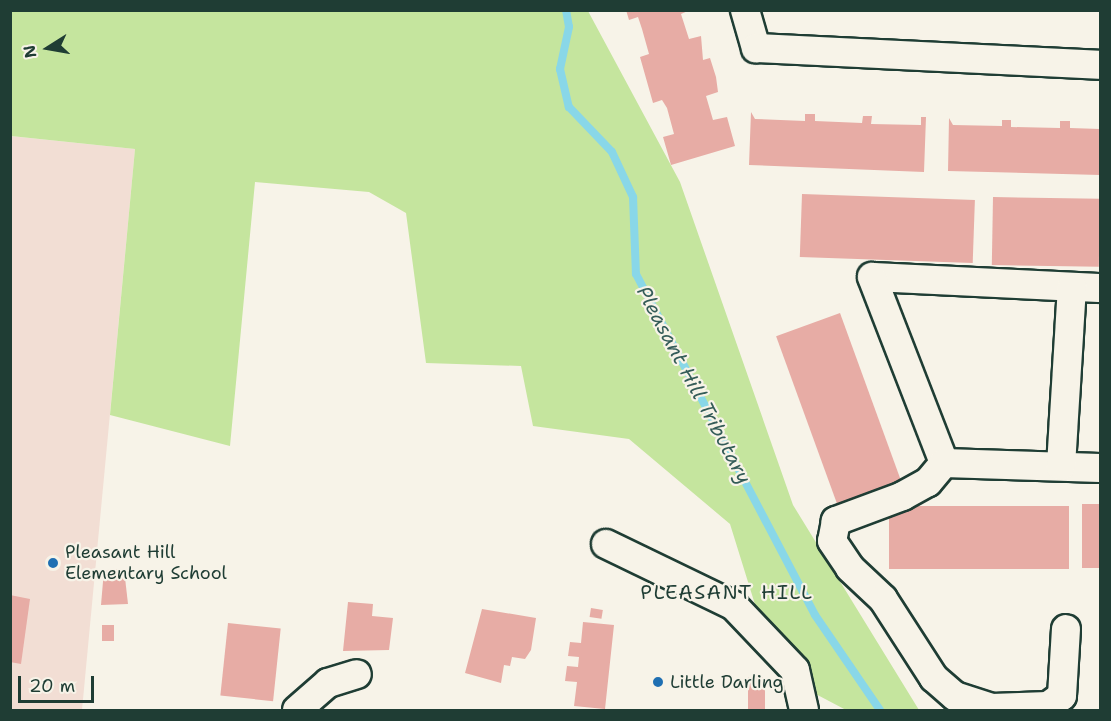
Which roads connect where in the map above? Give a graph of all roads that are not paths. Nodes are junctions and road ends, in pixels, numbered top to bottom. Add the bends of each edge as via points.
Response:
1 (745, 10) edge
2 (1101, 65) edge
3 (1072, 287) junction
4 (1101, 288) edge
5 (944, 463) junction
6 (1061, 466) junction
7 (1101, 468) edge
8 (606, 544) dead end
9 (1066, 629) dead end
10 (357, 674) dead end
11 (297, 711) edge
12 (804, 711) edge

1 - 2 lane via 756,48
3 - 4 lane
3 - 5 lane via 872,277
3 - 6 lane
5 - 6 lane
5 - 9 lane via 928,482 903,496 836,521 832,541 850,568 883,599 934,678 955,696 992,708 1048,706 1062,696
6 - 7 lane
8 - 12 lane via 734,606 795,669
10 - 11 lane via 328,683

